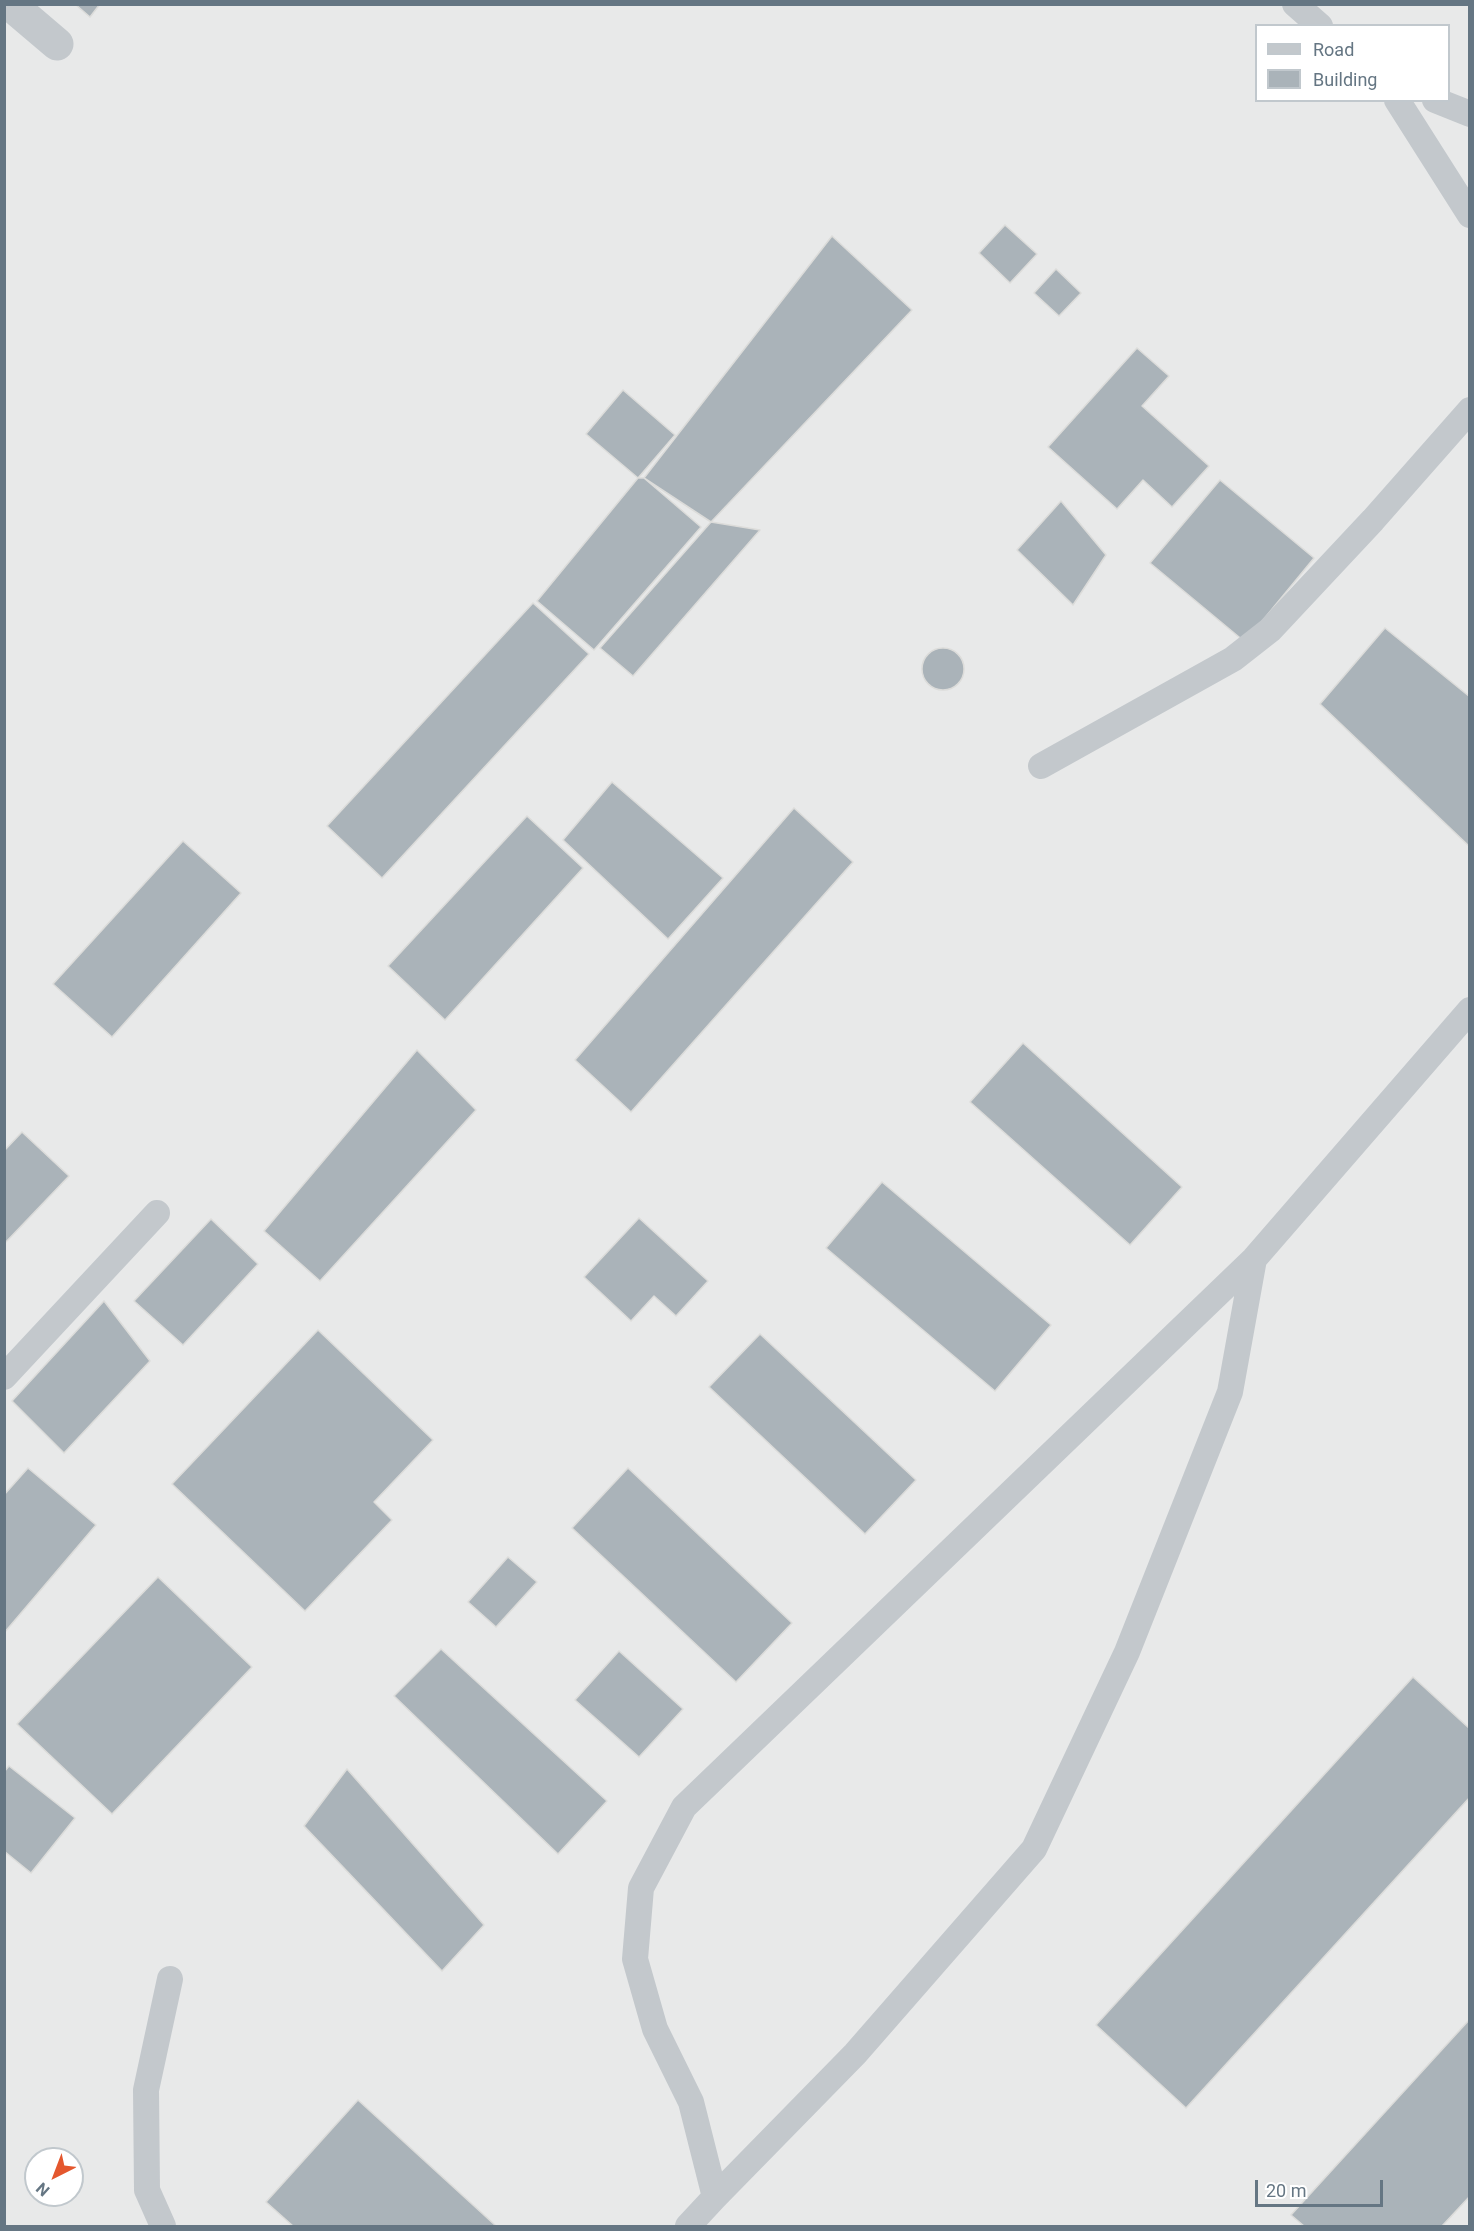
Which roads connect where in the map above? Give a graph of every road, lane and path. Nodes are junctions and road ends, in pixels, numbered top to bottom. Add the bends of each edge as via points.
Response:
1 (10, 4) edge
2 (1295, 4) edge
3 (1318, 24) edge
4 (57, 44) dead end
5 (1398, 102) edge
6 (1440, 102) edge
7 (1470, 114) edge
8 (1470, 215) edge
9 (1470, 410) edge
10 (1041, 766) dead end
11 (1470, 1010) edge
12 (157, 1213) dead end
13 (1254, 1259) junction
14 (4, 1377) edge
15 (170, 1979) dead end
16 (715, 2198) junction
17 (163, 2226) edge
18 (688, 2226) edge

1 - 4 street
2 - 3 lane
5 - 8 lane
6 - 7 lane
9 - 10 lane via 1270,630 1233,659
11 - 13 lane
12 - 14 lane
13 - 16 lane via 1230,1392 1127,1652 1034,1849 855,2054
13 - 16 lane via 684,1807 641,1888 635,1959 655,2029 691,2102
15 - 17 lane via 146,2090 147,2190
16 - 18 lane

